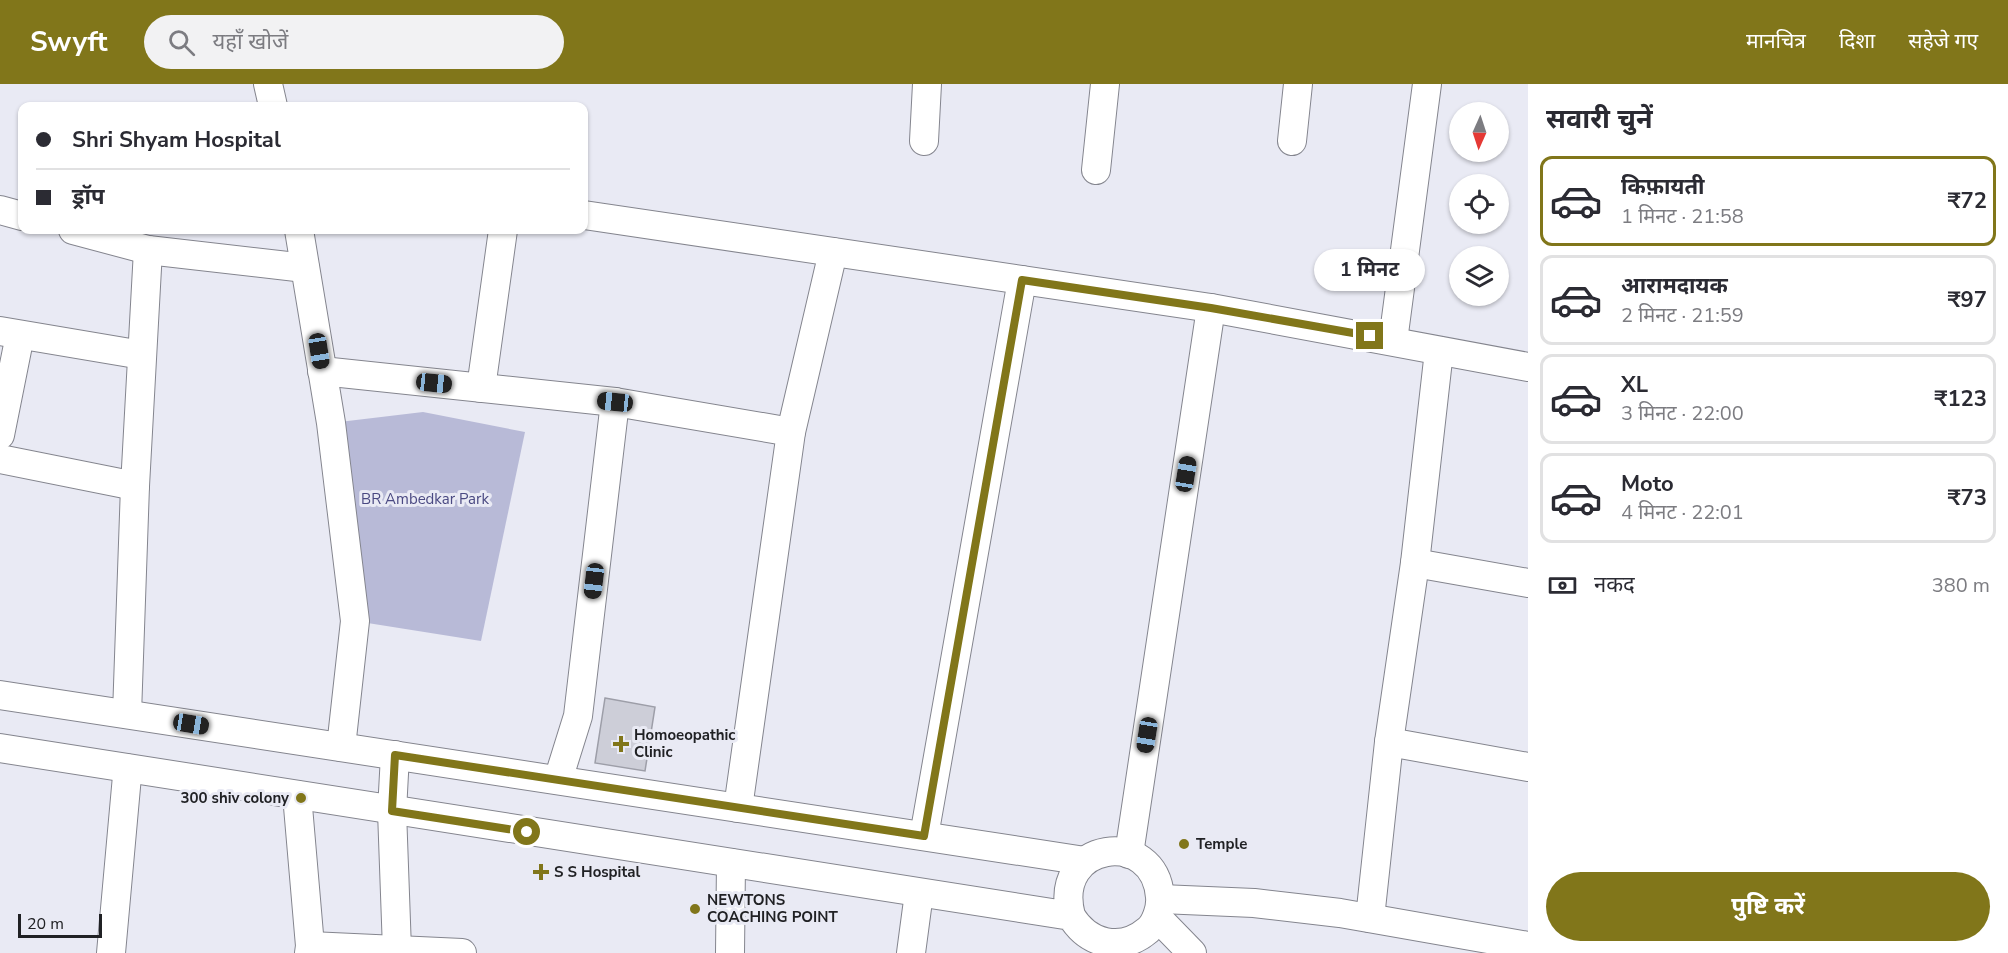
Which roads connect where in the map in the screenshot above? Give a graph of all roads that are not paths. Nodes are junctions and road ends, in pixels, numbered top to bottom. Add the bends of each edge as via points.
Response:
1 (268, 84) edge
2 (927, 84) edge
3 (1105, 84) edge
4 (1298, 84) edge
5 (1427, 84) edge
6 (272, 102) edge
7 (924, 141) dead end
8 (1292, 141) dead end
9 (1096, 170) dead end
10 (0, 210) edge
11 (18, 215) edge
12 (588, 216) edge
13 (88, 234) edge
14 (300, 234) edge
15 (502, 234) edge
16 (148, 250) junction
17 (833, 252) junction
18 (306, 268) junction
19 (1022, 280) junction
20 (1211, 308) junction
21 (10, 333) edge
22 (1393, 340) junction
23 (1439, 351) junction
24 (142, 355) junction
25 (1528, 367) edge
26 (322, 371) junction
27 (481, 388) junction
28 (615, 402) junction
29 (791, 432) junction
30 (0, 435) edge
31 (0, 459) edge
32 (135, 486) junction
33 (1415, 563) junction
34 (1528, 584) edge
35 (0, 695) edge
36 (127, 714) junction
37 (1389, 742) junction
38 (341, 747) junction
39 (0, 748) edge
40 (395, 755) junction
41 (1528, 767) edge
42 (126, 768) junction
43 (558, 780) junction
44 (297, 795) junction
45 (738, 807) junction
46 (392, 811) junction
47 (924, 836) junction
48 (1129, 854) junction
49 (1085, 861) junction
50 (731, 863) junction
51 (919, 893) junction
52 (1159, 908) junction
53 (1071, 916) junction
54 (1370, 918) junction
55 (1528, 946) edge
56 (1116, 948) edge
57 (309, 949) edge
58 (397, 950) junction
59 (111, 953) edge
60 (462, 953) edge
61 (730, 953) edge
62 (911, 953) edge
63 (1192, 953) edge

1 - 6 street
2 - 7 street
3 - 9 street
4 - 8 street
5 - 22 street
10 - 11 street
12 - 17 street
13 - 16 street
14 - 18 street
15 - 27 street
16 - 18 street
16 - 24 street
17 - 19 street
17 - 29 street
18 - 26 street
19 - 20 street
19 - 47 street
20 - 22 street
20 - 48 street
21 - 24 street
21 - 30 street
22 - 23 street
23 - 25 street
23 - 33 street
24 - 32 street
26 - 27 street
26 - 38 street via 355,621
27 - 28 street
28 - 29 street
28 - 43 street via 578,716
29 - 45 street
31 - 32 street
32 - 36 street
33 - 34 street
33 - 37 street
35 - 36 street
36 - 38 street
37 - 41 street
37 - 54 street
38 - 40 street
39 - 42 street
40 - 43 street
40 - 46 street
42 - 44 street
42 - 59 street
43 - 45 street
44 - 46 street
44 - 57 street
45 - 47 street
46 - 50 street
46 - 58 street
47 - 49 street
48 - 49 street via 1098,853
48 - 52 street via 1153,872 1160,886
49 - 53 street via 1068,886
50 - 51 street
50 - 61 street
51 - 53 street
51 - 62 street
52 - 54 street via 1254,903
52 - 56 street via 1149,930
52 - 63 street
53 - 56 street via 1092,939
54 - 55 street
57 - 58 street
58 - 60 street

